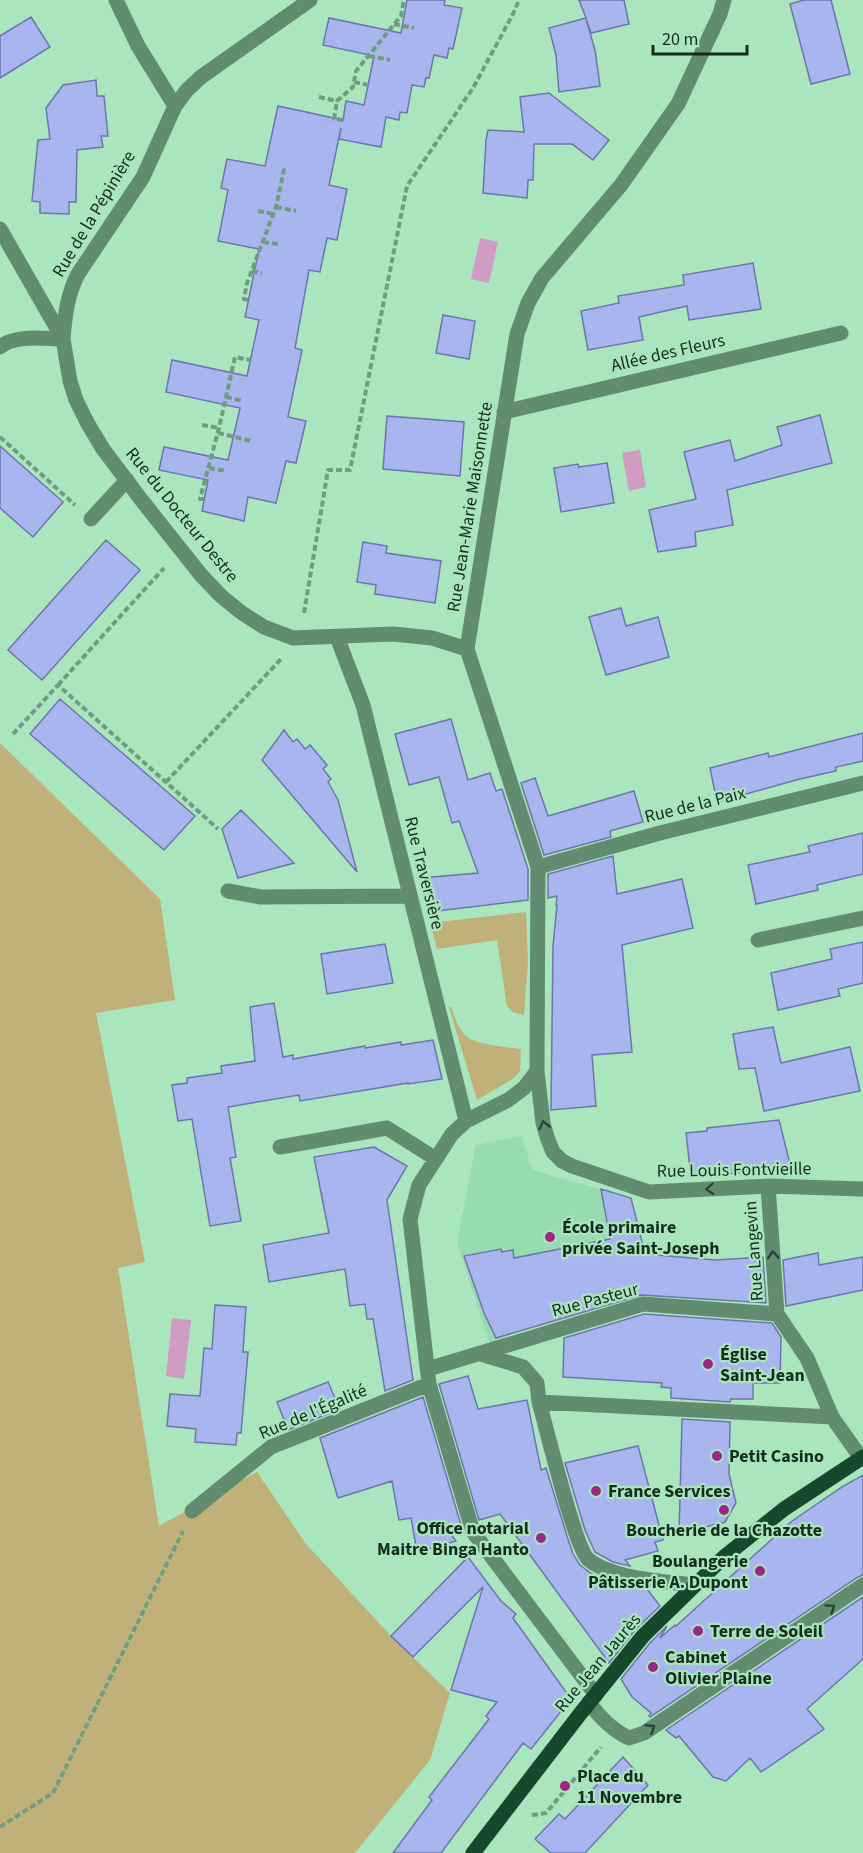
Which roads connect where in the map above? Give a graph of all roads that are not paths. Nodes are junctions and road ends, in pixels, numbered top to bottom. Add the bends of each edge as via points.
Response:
1 (116, 0) edge
2 (310, 0) edge
3 (724, 0) edge
4 (175, 106) junction
5 (0, 229) edge
6 (841, 333) dead end
7 (63, 339) junction
8 (0, 347) edge
9 (504, 412) junction
10 (127, 480) junction
11 (91, 519) road end
12 (338, 637) junction
13 (467, 649) junction
14 (863, 783) edge
15 (538, 867) junction
16 (228, 891) dead end
17 (409, 896) junction
18 (863, 918) edge
19 (758, 940) dead end
20 (537, 1071) junction
21 (466, 1121) junction
22 (280, 1147) dead end
23 (436, 1159) junction
24 (768, 1186) junction
25 (863, 1189) edge
26 (777, 1314) junction
27 (481, 1354) junction
28 (428, 1377) junction
29 (539, 1402) junction
30 (832, 1417) junction
31 (862, 1457) edge
32 (192, 1511) road end
33 (693, 1585) junction
34 (861, 1591) edge
35 (592, 1699) junction
36 (472, 1853) edge

1 - 4 street via 138,46
2 - 4 street, Rue de la Pépinière via 201,77
3 - 9 street, Rue Jean-Marie Maisonnette via 678,104 621,185 542,278 528,303 517,334
4 - 7 street, Rue de la Pépinière via 143,177 70,289
5 - 7 street, Rue du Docteur Destre
6 - 9 street, Allée des Fleurs
7 - 8 street via 30,338
7 - 10 street, Rue du Docteur Destre via 76,400 103,449
9 - 13 street, Rue Jean-Marie Maisonnette
10 - 11 street
10 - 12 street, Rue du Docteur Destre via 181,550 221,596 242,613 293,638
12 - 13 street, Rue du Docteur Destre via 393,634 432,638
12 - 17 street, Rue Traversière via 363,705
13 - 15 street, Rue Jean-Marie Maisonnette
14 - 15 street, Rue de la Paix
15 - 20 street, Rue Jean-Marie Maisonnette
16 - 17 street via 261,897
17 - 21 street, Rue Traversière
18 - 19 street
20 - 21 street via 508,1100
24 -> 20 street, Rue Louis Fontvieille via 648,1192 572,1166 553,1152 547,1137
21 - 23 street
22 - 23 street via 387,1128
23 - 28 street via 420,1185 410,1220
24 - 25 street, Rue Louis Fontvieille
26 -> 24 street, Rue Langevin
26 - 27 street, Rue Pasteur via 643,1304
26 - 30 street via 807,1358
27 - 28 street, Rue Pasteur
27 - 29 street via 524,1367 537,1383
28 - 32 street, Rue de l'Égalité via 271,1447
28 - 35 street via 473,1532
29 - 30 street
29 - 33 street via 586,1558 615,1574
30 - 31 street
31 - 33 main road, Rue Jean Jaurès via 784,1509
33 - 35 main road, Rue Jean Jaurès via 643,1636
35 -> 34 street via 599,1716 616,1732 629,1738 644,1733
35 - 36 main road, Rue Jean Jaurès

